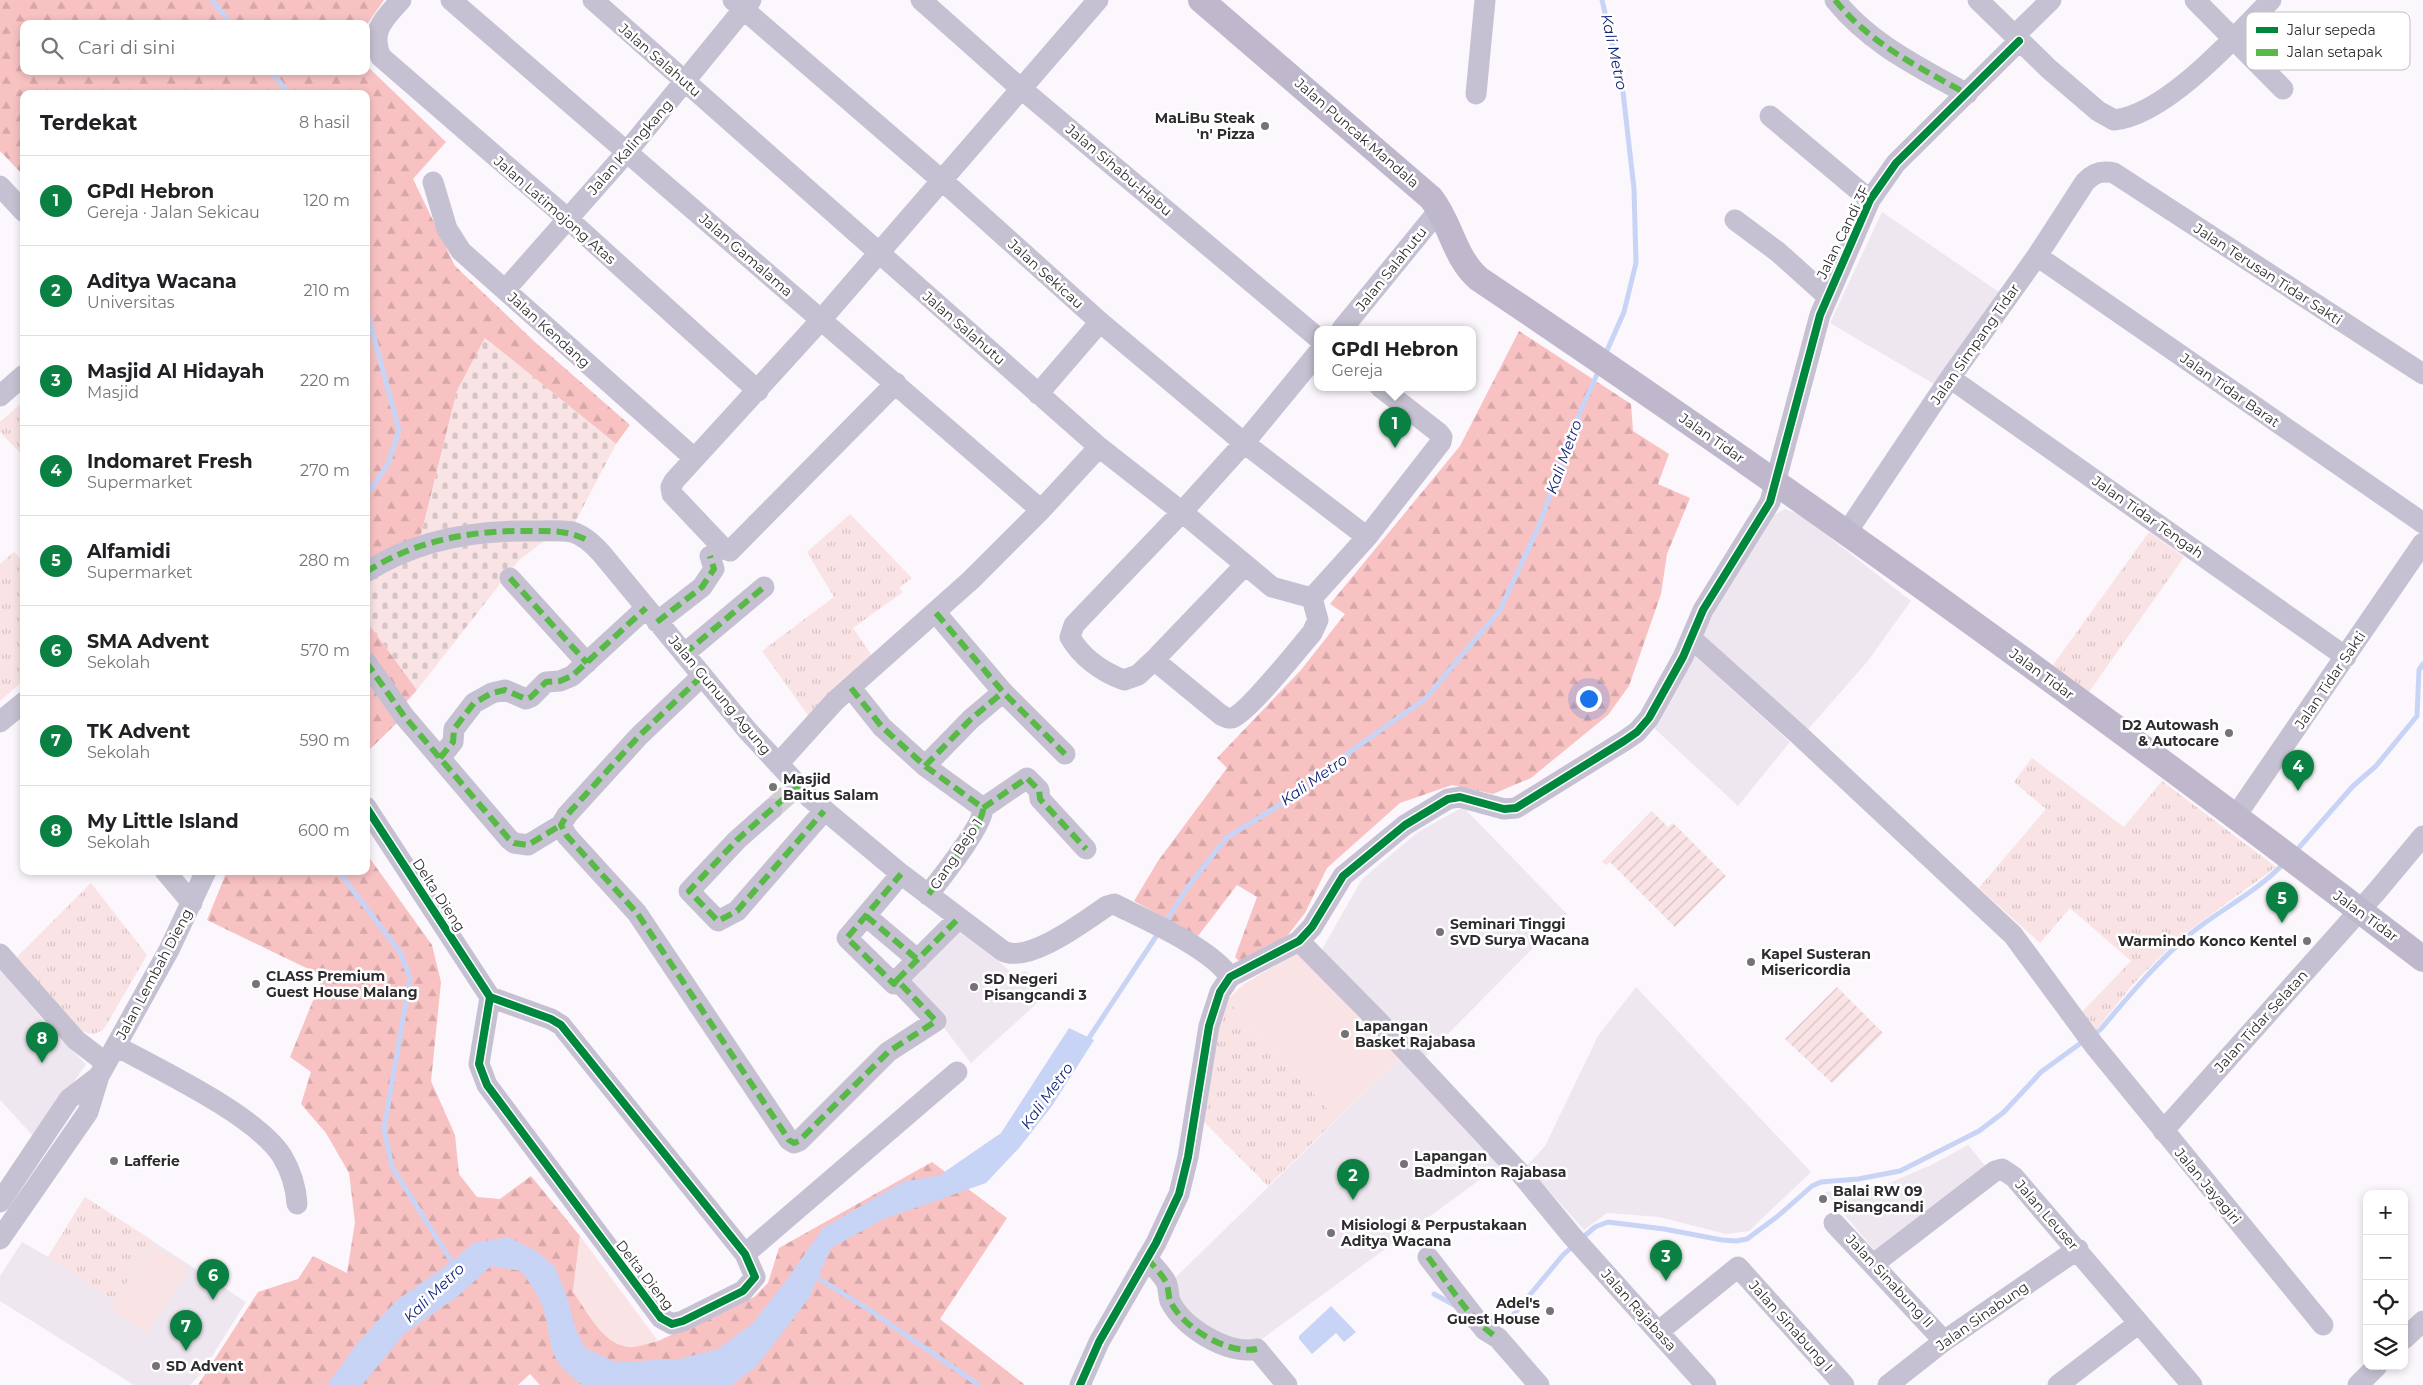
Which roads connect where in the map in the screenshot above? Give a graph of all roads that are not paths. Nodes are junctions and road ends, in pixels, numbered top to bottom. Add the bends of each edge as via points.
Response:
1 (401, 0) edge
2 (451, 0) edge
3 (593, 0) edge
4 (921, 0) edge
5 (1098, 0) edge
6 (1201, 0) edge
7 (1485, 0) edge
8 (1835, 0) edge
9 (1978, 0) edge
10 (2051, 0) edge
11 (2195, 0) edge
12 (2270, 0) edge
13 (743, 3) edge
14 (2259, 12) edge
15 (2246, 26) edge
16 (2016, 38) junction
17 (2233, 40) junction
18 (2246, 53) edge
19 (2264, 70) edge
20 (686, 82) junction
21 (1022, 88) junction
22 (2283, 89) dead end
23 (1476, 94) dead end
24 (1966, 94) junction
25 (1770, 116) dead end
26 (626, 153) junction
27 (2114, 173) joint
28 (942, 181) junction
29 (433, 182) dead end
30 (0, 186) edge
31 (1870, 200) junction
32 (20, 208) edge
33 (1440, 209) junction
34 (568, 219) junction
35 (1735, 220) dead end
36 (878, 253) junction
37 (2037, 256) junction
38 (1488, 285) joint
39 (505, 290) junction
40 (1827, 296) junction
41 (820, 321) junction
42 (1100, 322) junction
43 (1344, 326) edge
44 (1314, 335) edge
45 (1314, 358) edge
46 (2423, 374) edge
47 (20, 378) edge
48 (1950, 378) junction
49 (896, 383) junction
50 (758, 391) junction
51 (1385, 391) edge
52 (1038, 394) junction
53 (0, 396) edge
54 (1244, 443) junction
55 (1099, 447) junction
56 (694, 458) junction
57 (1776, 484) junction
58 (1042, 510) junction
59 (1182, 512) junction
60 (2423, 523) edge
61 (1847, 532) junction
62 (1367, 537) junction
63 (2423, 543) edge
64 (710, 556) dead end
65 (1245, 565) junction
66 (370, 570) edge
67 (510, 578) dead end
68 (764, 587) dead end
69 (1312, 598) junction
70 (936, 613) junction
71 (652, 615) junction
72 (1691, 638) junction
73 (684, 654) junction
74 (2346, 657) junction
75 (1154, 660) junction
76 (587, 663) junction
77 (370, 668) edge
78 (702, 676) junction
79 (851, 688) junction
80 (1003, 692) junction
81 (20, 705) edge
82 (0, 722) edge
83 (1065, 754) dead end
84 (440, 758) junction
85 (778, 764) junction
86 (925, 766) junction
87 (772, 810) tunnel mouth
88 (983, 810) junction
89 (824, 811) junction
90 (370, 812) edge
91 (2235, 817) junction
92 (561, 825) junction
93 (2423, 836) edge
94 (1086, 849) dead end
95 (901, 874) junction
96 (168, 875) edge
97 (204, 875) edge
98 (928, 895) junction
99 (192, 903) junction
100 (2359, 911) junction
101 (866, 916) junction
102 (959, 918) junction
103 (1299, 941) junction
104 (0, 954) edge
105 (2423, 959) edge
106 (918, 960) junction
107 (1230, 977) junction
108 (898, 980) junction
109 (490, 997) junction
110 (107, 1061) junction
111 (957, 1072) dead end
112 (70, 1100) junction
113 (88, 1112) junction
114 (2163, 1131) junction
115 (12, 1197) edge
116 (297, 1204) dead end
117 (1834, 1222) dead end
118 (0, 1239) edge
119 (2078, 1249) junction
120 (745, 1254) junction
121 (1428, 1257) dead end
122 (1147, 1258) junction
123 (1875, 1264) junction
124 (2423, 1321) edge
125 (2139, 1322) junction
126 (2323, 1325) dead end
127 (1658, 1332) junction
128 (2408, 1336) edge
129 (1944, 1341) junction
130 (2373, 1370) edge
131 (1080, 1385) edge
132 (1288, 1385) edge
133 (1539, 1385) edge
134 (1706, 1385) edge
135 (1844, 1385) edge
136 (1888, 1385) edge
137 (2058, 1385) edge
138 (2192, 1385) edge
139 (2358, 1385) edge

1 - 34 street, Jalan Latimojong Atas via 377,32 376,46 381,57
2 - 26 street, Jalan Gamalama
3 - 20 street, Jalan Salahutu
4 - 21 street, Jalan Sihabu-Habu
5 - 21 street
6 - 33 main road, Jalan Puncak Mandala via 1388,160
7 - 23 street
8 - 24 street via 1849,17 1893,53
9 - 16 street
10 - 16 street, Jalan Candi 3F
11 - 17 street
12 - 14 street
13 - 20 street, Jalan Kalingkang
13 - 28 street, Jalan Sekicau
15 - 17 street
16 - 17 street via 2098,111 2114,120 2136,113 2180,88
16 - 24 street, Jalan Candi 3F
17 - 18 street
19 - 22 street
20 - 26 street, Jalan Kalingkang
20 - 36 street, Jalan Salahutu
21 - 28 street
21 - 44 street, Jalan Sihabu-Habu
24 - 31 street, Jalan Candi 3F via 1896,163
25 - 31 street
26 - 34 street, Jalan Kalingkang
26 - 41 street, Jalan Gamalama
27 - 37 street, Jalan Simpang Tidar via 2101,171 2090,177
27 - 46 street, Jalan Terusan Tidar Sakti
28 - 36 street
28 - 42 street, Jalan Sekicau
29 - 39 street, Jalan Kendang via 447,229 456,244
30 - 32 street
31 - 40 street, Jalan Candi 3F
33 - 38 main road, Jalan Puncak Mandala via 1464,263
33 - 43 street, Jalan Salahutu
34 - 39 street, Jalan Kalingkang
34 - 50 street, Jalan Latimojong Atas
35 - 40 street via 1778,252
36 - 41 street
36 - 52 street, Jalan Salahutu
37 - 48 street, Jalan Simpang Tidar
37 - 60 street, Jalan Tidar Barat
38 - 57 main road, Jalan Tidar
39 - 56 street, Jalan Kendang
40 - 57 street, Jalan Candi 3F
41 - 49 street, Jalan Gamalama
41 - 50 street
42 - 52 street
42 - 54 street, Jalan Sekicau
45 - 54 street
47 - 53 street
48 - 61 street, Jalan Simpang Tidar
48 - 74 street, Jalan Tidar Tengah
49 - 56 street via 730,551 724,549 672,494 674,481
49 - 58 street, Jalan Gamalama
50 - 56 street
51 - 62 street via 1442,437 1438,448
52 - 55 street, Jalan Salahutu
54 - 59 street
54 - 62 street, Jalan Sekicau
55 - 58 street
55 - 59 street, Jalan Salahutu
57 - 61 main road, Jalan Tidar
57 - 72 street, Jalan Candi 3F via 1770,502 1703,610
58 - 70 street
59 - 65 street, Jalan Salahutu
59 - 75 street via 1071,630 1070,637 1081,653 1108,673 1124,680 1138,675
61 - 91 main road, Jalan Tidar
62 - 69 street
63 - 74 street, Jalan Tidar Sakti
64 - 71 street via 714,569 708,580
65 - 69 street, Jalan Salahutu via 1272,587
65 - 75 street
66 - 71 street, Jalan Gunung Agung via 412,549 459,534 493,530 572,532 589,541 602,554
67 - 76 street
68 - 73 street
69 - 75 street via 1318,620 1312,633 1234,718 1225,718
70 - 79 street
70 - 80 street
71 - 73 street, Jalan Gunung Agung
71 - 76 street
72 - 103 street, Jalan Candi 3F via 1649,718 1637,732 1516,808 1504,809 1460,797 1448,799 1405,825 1343,876 1312,927
72 - 114 street, Jalan Jayagiri via 2004,925
73 - 78 street, Jalan Gunung Agung
74 - 91 street, Jalan Tidar Sakti
76 - 84 street via 572,676 546,682 526,699 505,690 474,703 454,729 453,742
77 - 84 street via 404,716
78 - 85 street, Jalan Gunung Agung
78 - 92 street via 638,736
79 - 85 street
79 - 86 street via 882,727
80 - 83 street
80 - 86 street
81 - 82 street
84 - 92 street via 514,843 528,845
85 - 89 street, Jalan Gunung Agung via 797,787
86 - 88 street
87 - 89 street via 737,840 689,891 718,921 738,911
88 - 94 street via 1027,778 1039,790 1040,799
88 - 98 street, Gang Bejo 1 via 956,858
89 - 95 street, Jalan Gunung Agung
90 - 109 street, Delta Dieng
91 - 100 main road, Jalan Tidar
92 - 108 street via 567,836 637,913 794,1143 799,1142 888,1052 936,1022
93 - 100 street, Jalan Tidar Selatan
95 - 98 street, Jalan Gunung Agung
95 - 101 street
96 - 99 street
97 - 99 street, Jalan Lembah Dieng
98 - 102 street, Jalan Gunung Agung
99 - 110 street, Jalan Lembah Dieng
100 - 105 main road, Jalan Tidar
100 - 114 street, Jalan Tidar Selatan
101 - 106 street
101 - 108 street via 847,938 894,984
102 - 106 street
102 - 107 street, Jalan Gunung Agung via 1003,951 1015,954 1057,939 1114,904 1193,946 1221,965
103 - 107 street
103 - 127 street, Jalan Rajabasa via 1521,1174 1577,1243
104 - 110 street via 76,1040
106 - 108 street
107 - 122 street via 1220,992 1209,1026 1179,1194
109 - 120 street, Delta Dieng via 561,1025
109 - 120 street, Delta Dieng via 479,1064 483,1079 662,1318 672,1324 683,1321 746,1289 755,1278
110 - 112 street
110 - 113 street
110 - 116 street via 205,1095 260,1132 282,1156 296,1188
111 - 120 street
112 - 113 street
112 - 115 street
113 - 115 street
114 - 126 street, Jalan Jayagiri
115 - 118 street
117 - 123 street, Jalan Sinabung II
119 - 123 street, Jalan Leuser via 2014,1177 2002,1169 1995,1171
119 - 125 street, Jalan Leuser
119 - 129 street, Jalan Sinabung
121 - 133 street via 1485,1330 1498,1338
122 - 131 street via 1099,1342
122 - 132 street via 1166,1282 1171,1302 1190,1325 1214,1342 1247,1351 1257,1349
123 - 129 street, Jalan Sinabung II
124 - 128 street
125 - 137 street
125 - 138 street, Jalan Leuser
127 - 134 street, Jalan Rajabasa
127 - 135 street, Jalan Sinabung I via 1738,1267
129 - 136 street, Jalan Sinabung
130 - 139 street

